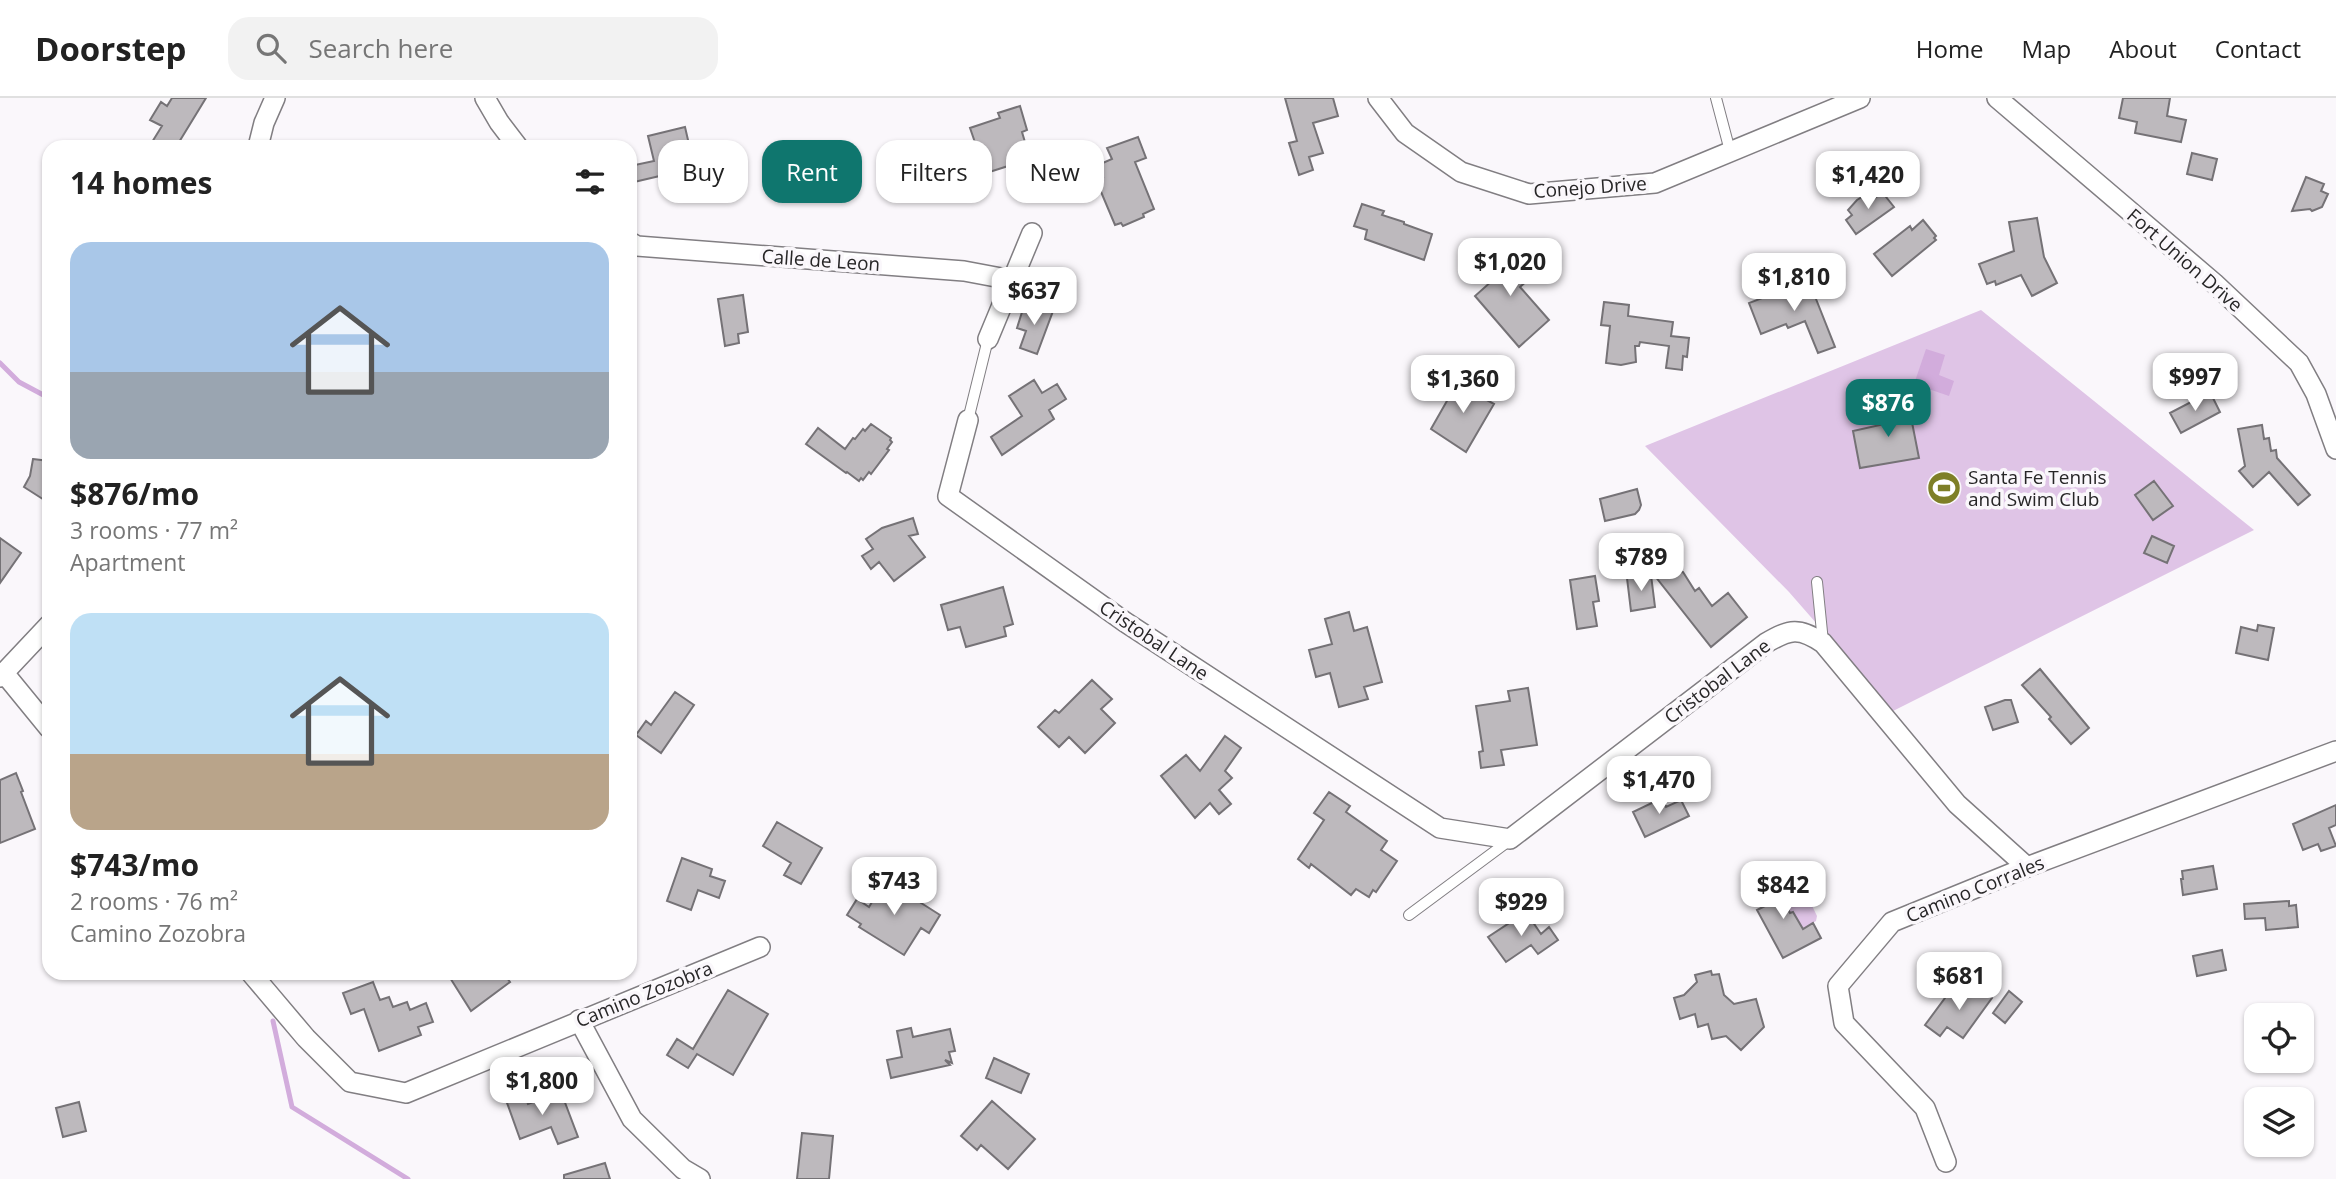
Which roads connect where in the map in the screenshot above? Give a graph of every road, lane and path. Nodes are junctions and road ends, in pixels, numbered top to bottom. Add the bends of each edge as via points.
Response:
1 (275, 98) edge
2 (485, 98) edge
3 (1378, 98) edge
4 (1716, 98) edge
5 (1860, 98) edge
6 (1997, 98) edge
7 (260, 140) edge
8 (513, 140) edge
9 (1730, 151) junction
10 (1032, 233) dead end
11 (637, 246) edge
12 (1012, 280) junction
13 (988, 339) joint
14 (968, 420) joint
15 (2336, 449) edge
16 (1817, 582) dead end
17 (42, 632) edge
18 (1823, 643) junction
19 (2, 675) edge
20 (42, 720) edge
21 (2336, 751) edge
22 (1510, 839) junction
23 (2026, 867) junction
24 (1409, 915) dead end
25 (760, 947) dead end
26 (257, 980) edge
27 (579, 1020) junction
28 (1946, 1162) dead end
29 (699, 1179) edge

1 - 7 street
2 - 8 street
3 - 9 street, Conejo Drive via 1405,133 1461,172 1529,194 1655,183
4 - 9 lane
5 - 9 street, Conejo Drive
6 - 15 street, Fort Union Drive via 2214,283 2300,363
10 - 12 street
11 - 12 street, Calle de Leon via 964,271
12 - 13 street
13 - 14 lane, Cristobal Lane
14 - 22 street, Cristobal Lane via 948,496 1125,622 1440,828
16 - 18 lane
17 - 19 street
18 - 22 street, Cristobal Lane via 1800,631 1766,643
18 - 23 street via 1956,804
19 - 20 street
21 - 23 street, Camino Corrales
22 - 24 lane, Cristobal Lane
23 - 28 street, Camino Corrales via 1892,922 1838,986 1844,1023 1925,1108
25 - 27 street, Camino Zozobra
26 - 27 street, Camino Zozobra via 350,1082 407,1093
27 - 29 street via 632,1119

